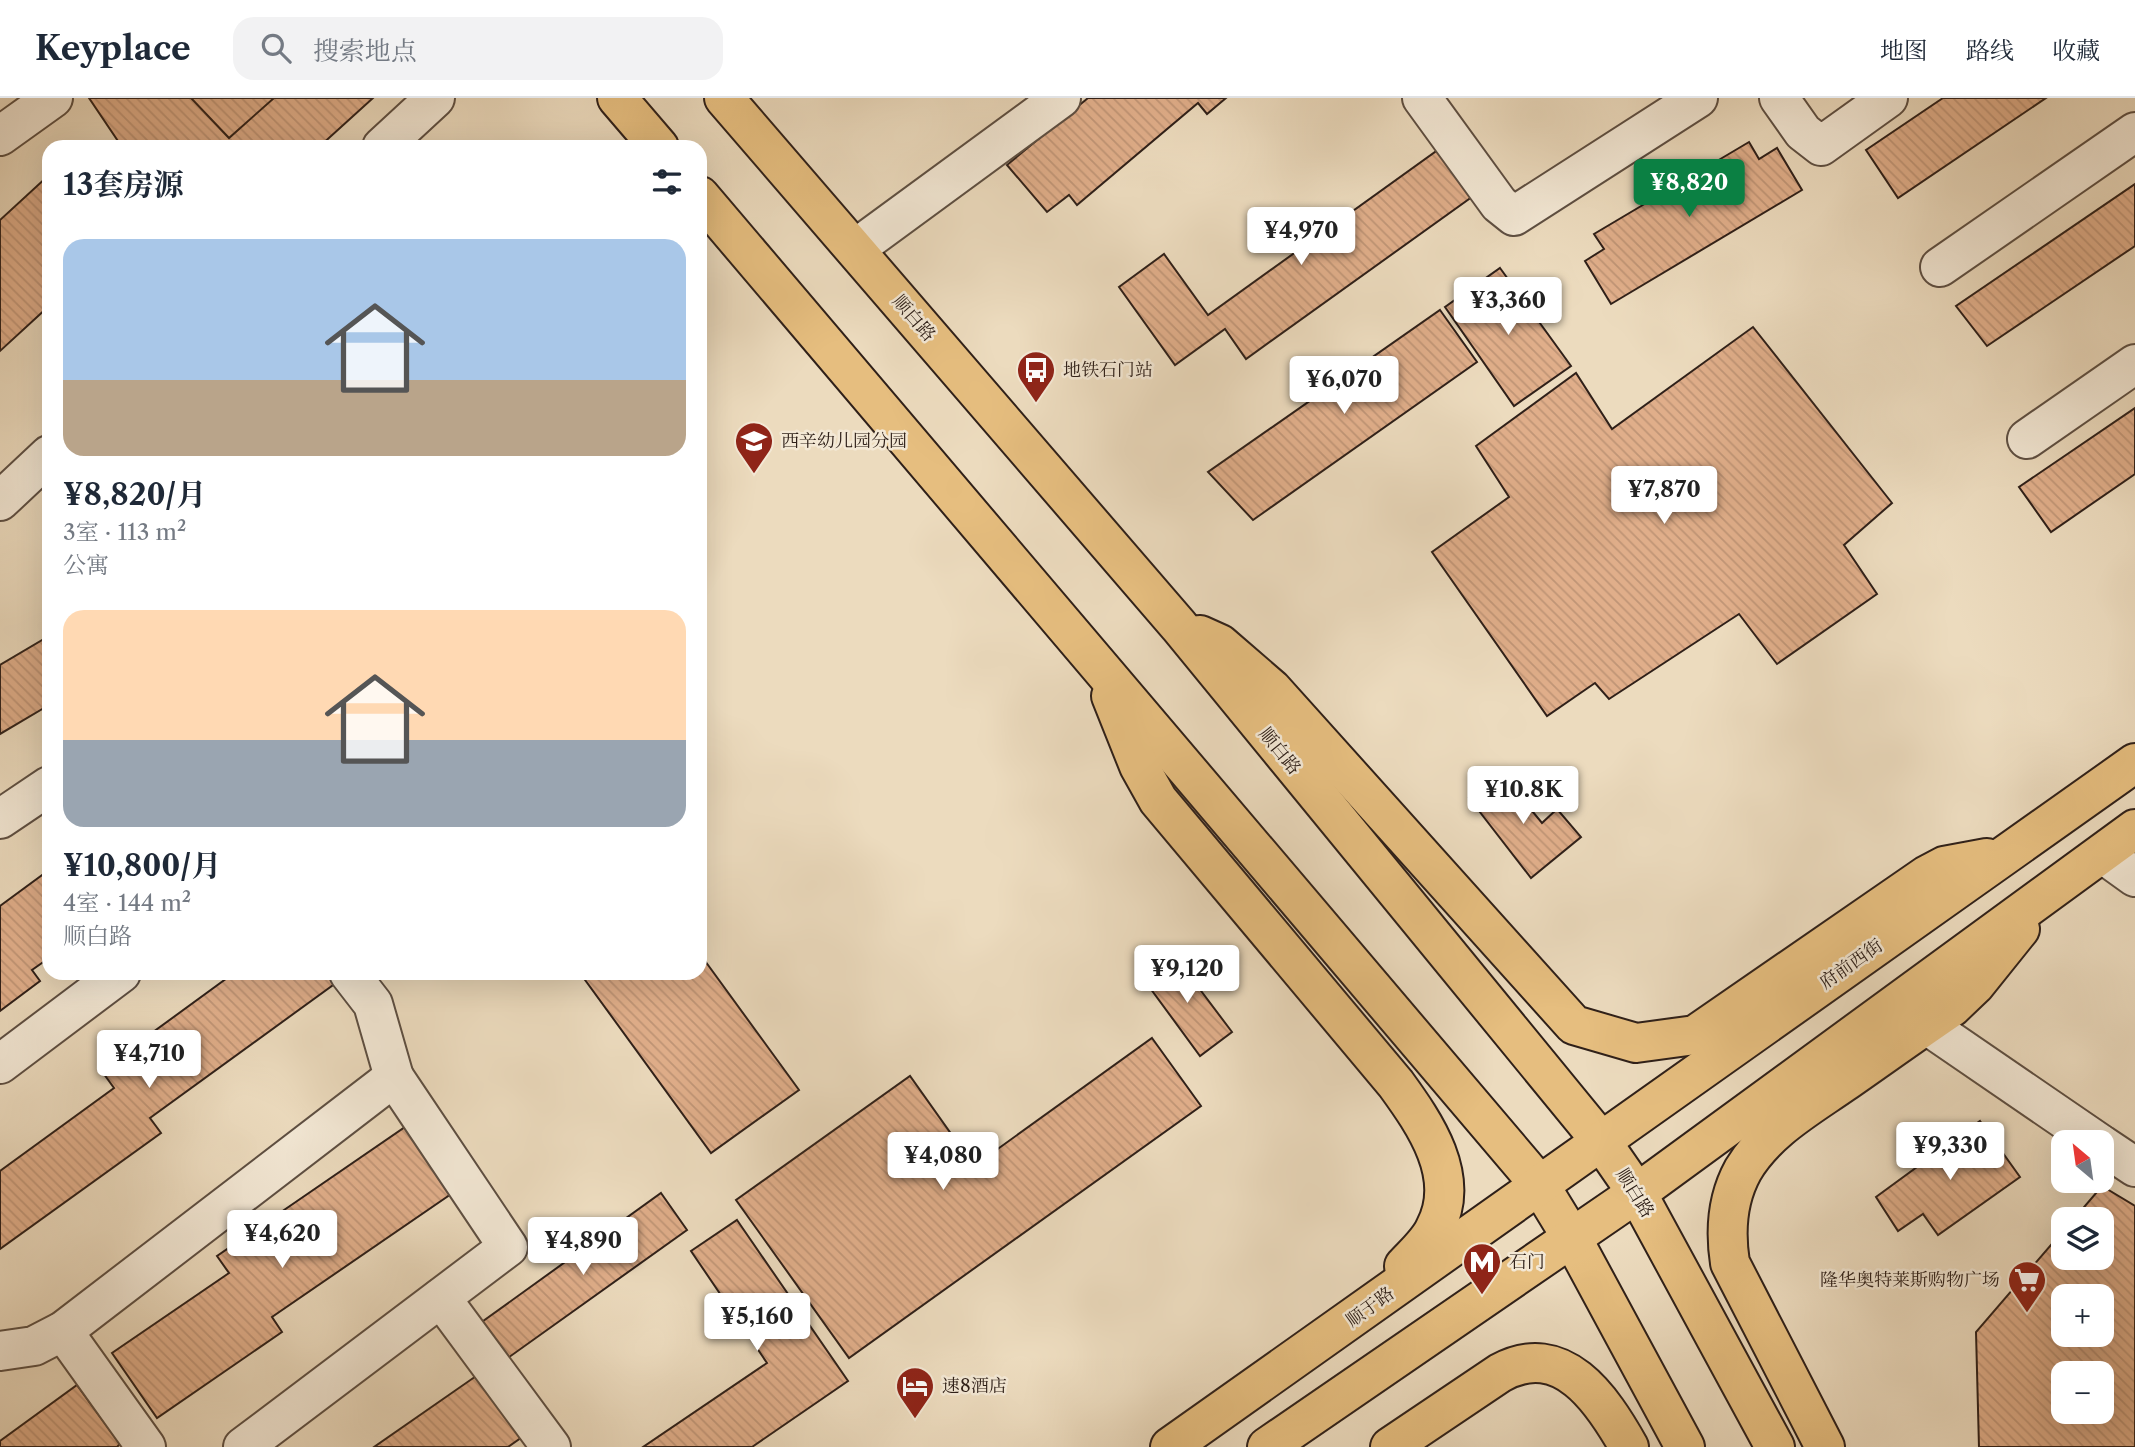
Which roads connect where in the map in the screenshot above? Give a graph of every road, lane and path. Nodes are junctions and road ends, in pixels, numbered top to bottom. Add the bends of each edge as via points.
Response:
1 (53, 98) edge
2 (435, 98) edge
3 (617, 98) edge
4 (724, 98) edge
5 (1061, 98) edge
6 (1422, 98) edge
7 (1698, 98) edge
8 (1779, 98) edge
9 (1888, 98) edge
10 (2135, 132) edge
11 (0, 136) edge
12 (390, 140) edge
13 (653, 140) edge
14 (707, 204) edge
15 (855, 249) junction
16 (1940, 267) dead end
17 (2135, 364) edge
18 (2027, 439) dead end
19 (42, 461) edge
20 (0, 500) edge
21 (1179, 626) junction
22 (1102, 671) junction
23 (2135, 763) edge
24 (42, 791) edge
25 (0, 819) edge
26 (2135, 829) edge
27 (2006, 854) junction
28 (2103, 854) junction
29 (2135, 877) edge
30 (2043, 897) junction
31 (112, 980) edge
32 (354, 980) edge
33 (1895, 1003) junction
34 (1926, 1025) junction
35 (0, 1064) edge
36 (394, 1077) junction
37 (2080, 1130) edge
38 (1601, 1140) junction
39 (2114, 1153) edge
40 (2135, 1167) edge
41 (1553, 1174) junction
42 (1637, 1193) junction
43 (1572, 1238) junction
44 (441, 1298) junction
45 (63, 1331) junction
46 (1322, 1342) junction
47 (0, 1351) edge
48 (146, 1447) edge
49 (243, 1447) edge
50 (551, 1447) edge
51 (1170, 1447) edge
52 (1267, 1447) edge
53 (1390, 1447) edge
54 (1629, 1447) edge
55 (1685, 1447) edge
56 (1775, 1447) edge
57 (1825, 1447) edge

1 - 11 street
2 - 12 street
3 - 13 main road
4 - 15 main road, 顺白路
5 - 15 street
6 - 7 street via 1499,204 1514,216
8 - 9 street via 1803,132 1821,146
10 - 16 street
14 - 22 main road
15 - 21 main road, 顺白路
17 - 18 street
19 - 20 street
21 - 27 main road via 1220,644 1272,689 1574,1025 1616,1038 1636,1043 1695,1035 1927,875 1944,866
21 - 38 main road, 顺白路
22 - 41 main road
22 - 46 main road via 1123,731 1157,800 1396,1084 1436,1149 1444,1197 1435,1228 1391,1279
23 - 27 main road, 府前西街
24 - 25 street
26 - 28 main road
27 - 38 main road, 府前西街
28 - 29 street
28 - 30 main road
30 - 33 main road
30 - 34 main road via 1975,985
31 - 35 street
32 - 36 street via 373,1004
33 - 34 street
33 - 42 main road
34 - 37 street
34 - 57 main road via 1768,1138 1743,1171 1729,1209 1726,1237 1730,1263
36 - 44 street via 509,1247
36 - 45 street
38 - 41 main road, 府前西街
38 - 42 main road, 顺白路
39 - 40 street
41 - 43 main road
41 - 46 main road, 顺于路
42 - 43 main road
42 - 56 main road, 顺白路
43 - 52 main road
43 - 55 main road
44 - 49 street
44 - 50 street
45 - 47 street via 34,1346
45 - 48 street
46 - 51 main road, 顺于路
53 - 54 main road via 1508,1369 1539,1363 1564,1368 1591,1390

